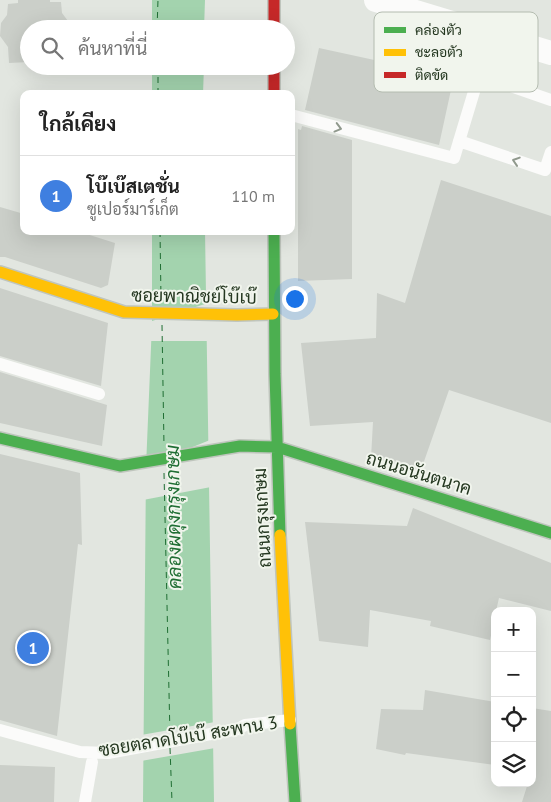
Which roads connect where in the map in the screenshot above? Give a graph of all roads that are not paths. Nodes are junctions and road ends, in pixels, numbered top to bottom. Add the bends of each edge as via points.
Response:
1 (274, 0) edge
2 (376, 0) edge
3 (415, 12) edge
4 (274, 20) edge
5 (538, 49) edge
6 (551, 53) edge
7 (274, 75) edge
8 (274, 90) edge
9 (473, 92) edge
10 (528, 92) edge
11 (551, 100) edge
12 (295, 116) edge
13 (458, 141) junction
14 (551, 152) edge
15 (274, 235) edge
16 (0, 272) edge
17 (274, 314) junction
18 (0, 364) edge
19 (99, 394) dead end
20 (0, 438) edge
21 (277, 447) junction
22 (551, 533) edge
23 (290, 720) junction
24 (0, 730) edge
25 (92, 762) dead end
26 (86, 802) edge
27 (294, 802) edge

1 - 4 street
2 - 3 street
5 - 6 street
7 - 8 street
9 - 13 lane
10 - 11 lane
12 -> 13 lane via 454,158
14 -> 13 lane via 545,170
15 - 17 street, ถนนกรุงเกษม
16 - 17 street, ซอยพาณิชย์โบ๊เบ๊ via 124,312
17 - 21 street, ถนนกรุงเกษม
18 - 19 lane
20 - 21 street, ถนนอนันตนาค via 120,466 240,446
21 - 22 street, ถนนอนันตนาค
21 - 23 street, ถนนกรุงเกษม
23 - 24 lane, ซอยตลาดโบ๊เบ๊ สะพาน 3 via 245,725 238,729 108,752 80,752
23 - 27 street, ถนนกรุงเกษม
25 - 26 lane

